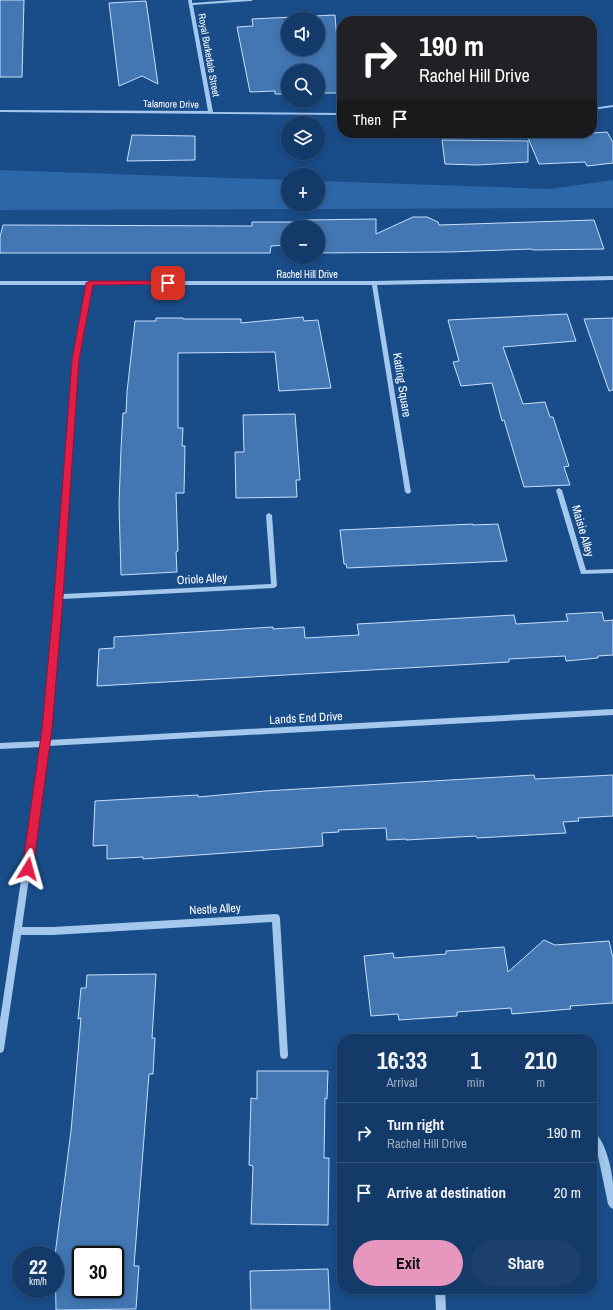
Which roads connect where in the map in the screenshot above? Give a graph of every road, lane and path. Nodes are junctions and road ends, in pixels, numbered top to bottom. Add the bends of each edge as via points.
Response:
1 (252, 0) edge
2 (190, 2) edge
3 (613, 106) edge
4 (597, 108) edge
5 (0, 111) edge
6 (211, 113) junction
7 (337, 114) edge
8 (613, 278) edge
9 (0, 283) edge
10 (90, 283) junction
11 (374, 283) junction
12 (559, 490) dead end
13 (408, 492) dead end
14 (269, 515) dead end
15 (613, 571) edge
16 (59, 597) junction
17 (613, 712) edge
18 (45, 744) junction
19 (0, 746) edge
20 (19, 931) junction
21 (0, 1049) edge
22 (284, 1055) dead end
23 (597, 1143) edge
24 (613, 1204) edge
25 (440, 1294) edge
26 (441, 1310) edge

1 - 2 street
2 - 6 street, Royal Burkedale Street
3 - 4 street
5 - 6 street, Talamore Drive
6 - 7 street, Talamore Drive
8 - 11 street, Rachel Hill Drive
9 - 10 street, Rachel Hill Drive
10 - 11 street, Rachel Hill Drive
10 - 16 street via 75,360
11 - 13 street, Katling Square
12 - 15 street, Maisie Alley via 583,572
14 - 16 street, Oriole Alley via 274,586
16 - 18 street
17 - 18 street, Lands End Drive
18 - 19 street, Lands End Drive
18 - 20 street
20 - 21 street
20 - 22 street, Nestle Alley via 276,918
23 - 24 street via 601,1149
25 - 26 street

